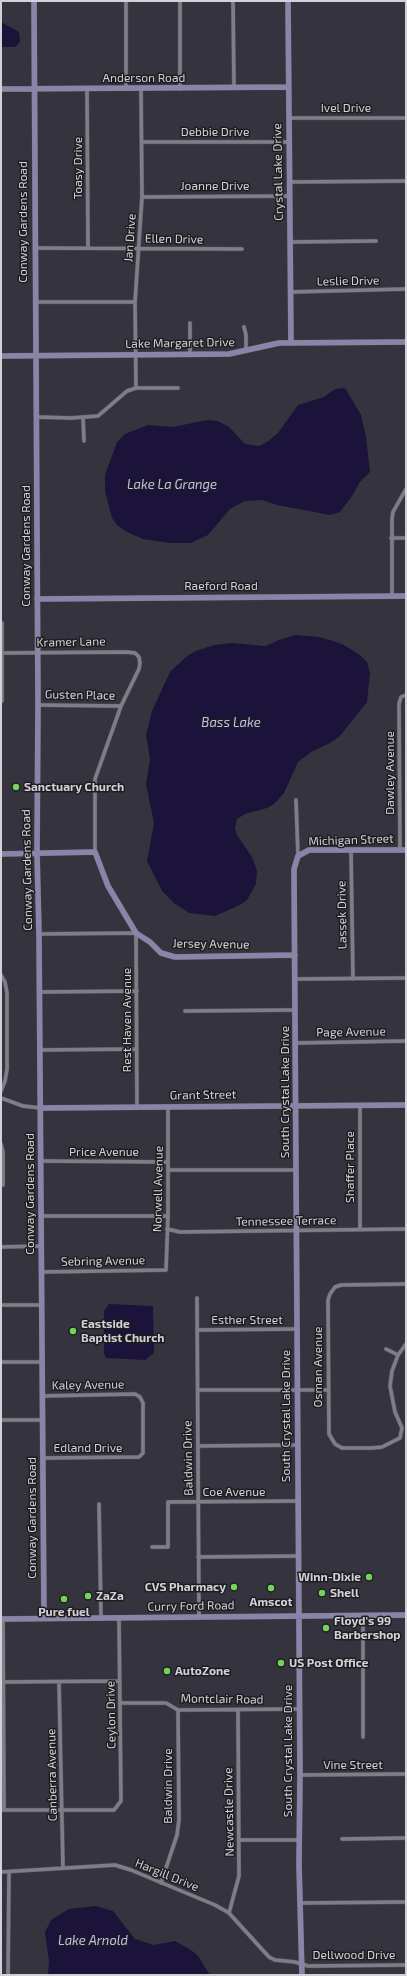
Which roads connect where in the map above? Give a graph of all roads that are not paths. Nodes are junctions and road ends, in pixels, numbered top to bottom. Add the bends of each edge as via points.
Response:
1 (34, 1) edge
2 (126, 1) edge
3 (180, 1) edge
4 (233, 1) edge
5 (288, 1) edge
6 (288, 87) junction
7 (234, 88) junction
8 (34, 89) junction
9 (88, 89) junction
10 (126, 89) junction
11 (141, 89) junction
12 (180, 89) junction
13 (1, 90) edge
14 (288, 118) junction
15 (404, 118) dead end
16 (142, 142) junction
17 (288, 142) junction
18 (406, 181) edge
19 (289, 182) junction
20 (289, 196) junction
21 (142, 197) junction
22 (376, 241) dead end
23 (290, 242) junction
24 (88, 247) junction
25 (35, 248) junction
26 (139, 249) junction
27 (242, 249) dead end
28 (406, 290) edge
29 (290, 292) junction
30 (35, 302) junction
31 (135, 302) junction
32 (190, 322) dead end
33 (244, 327) dead end
34 (290, 342) junction
35 (406, 342) edge
36 (246, 351) junction
37 (190, 354) junction
38 (136, 355) junction
39 (1, 356) edge
40 (35, 356) junction
41 (136, 388) junction
42 (178, 388) dead end
43 (36, 417) junction
44 (83, 417) junction
45 (84, 441) dead end
46 (406, 489) edge
47 (391, 538) junction
48 (406, 538) edge
49 (392, 596) junction
50 (406, 596) edge
51 (37, 599) junction
52 (2, 623) edge
53 (2, 653) edge
54 (38, 653) junction
55 (406, 695) edge
56 (2, 701) edge
57 (38, 705) junction
58 (121, 706) junction
59 (400, 765) junction
60 (406, 765) edge
61 (296, 800) dead end
62 (403, 850) edge
63 (351, 851) junction
64 (95, 852) junction
65 (37, 853) junction
66 (1, 854) edge
67 (298, 856) junction
68 (136, 933) junction
69 (40, 934) junction
70 (295, 955) junction
71 (1, 975) edge
72 (406, 978) edge
73 (295, 979) junction
74 (353, 979) junction
75 (137, 991) junction
76 (40, 992) junction
77 (295, 1010) junction
78 (185, 1011) dead end
79 (1, 1033) edge
80 (6, 1033) junction
81 (406, 1041) edge
82 (296, 1043) junction
83 (137, 1049) junction
84 (40, 1050) junction
85 (1, 1091) edge
86 (1, 1098) edge
87 (296, 1105) junction
88 (360, 1105) junction
89 (406, 1105) edge
90 (137, 1107) junction
91 (168, 1107) junction
92 (41, 1108) junction
93 (1, 1144) edge
94 (40, 1162) junction
95 (168, 1162) junction
96 (168, 1170) junction
97 (296, 1170) junction
98 (3, 1185) dead end
99 (41, 1216) junction
100 (168, 1216) junction
101 (168, 1229) junction
102 (406, 1229) edge
103 (297, 1230) junction
104 (360, 1230) junction
105 (41, 1246) junction
106 (1, 1247) edge
107 (166, 1270) joint
108 (41, 1272) junction
109 (406, 1284) edge
110 (197, 1298) dead end
111 (1, 1305) edge
112 (42, 1305) junction
113 (297, 1329) junction
114 (197, 1330) junction
115 (406, 1344) edge
116 (386, 1349) dead end
117 (398, 1355) junction
118 (1, 1362) edge
119 (42, 1362) junction
120 (198, 1390) junction
121 (297, 1390) junction
122 (328, 1390) junction
123 (42, 1396) junction
124 (1, 1420) edge
125 (43, 1420) junction
126 (298, 1445) junction
127 (198, 1446) junction
128 (43, 1458) junction
129 (133, 1458) joint
130 (298, 1501) junction
131 (199, 1502) junction
132 (99, 1504) dead end
133 (152, 1548) dead end
134 (298, 1556) junction
135 (198, 1557) junction
136 (298, 1616) junction
137 (363, 1616) junction
138 (406, 1616) edge
139 (199, 1617) junction
140 (44, 1618) junction
141 (101, 1618) junction
142 (119, 1618) junction
143 (2, 1619) edge
144 (120, 1681) junction
145 (3, 1682) junction
146 (59, 1682) junction
147 (121, 1703) junction
148 (300, 1709) junction
149 (178, 1710) junction
150 (238, 1710) junction
151 (363, 1737) dead end
152 (406, 1774) edge
153 (300, 1775) junction
154 (2, 1810) edge
155 (62, 1810) junction
156 (406, 1838) edge
157 (342, 1839) dead end
158 (239, 1840) junction
159 (299, 1840) junction
160 (63, 1868) junction
161 (1, 1872) edge
162 (9, 1872) junction
163 (161, 1883) junction
164 (406, 1902) edge
165 (300, 1903) junction
166 (229, 1913) junction
167 (302, 1964) junction
168 (406, 1965) edge
169 (8, 1975) edge
170 (302, 1975) edge

1 - 8 street, Conway Gardens Road
2 - 10 street
3 - 12 street
4 - 7 street
5 - 6 street, Crystal Lake Drive
6 - 7 street, Anderson Road
6 - 14 street, Crystal Lake Drive
7 - 12 street, Anderson Road
8 - 9 street, Anderson Road
8 - 13 street, Anderson Road
8 - 25 street, Conway Gardens Road
9 - 10 street, Anderson Road
9 - 24 street, Toasy Drive
10 - 11 street, Anderson Road
11 - 12 street, Anderson Road
11 - 16 street, Jan Drive
14 - 15 street, Ivel Drive
14 - 17 street, Crystal Lake Drive
16 - 17 street, Debbie Drive
16 - 21 street, Jan Drive
17 - 19 street, Crystal Lake Drive
18 - 19 street
19 - 20 street, Crystal Lake Drive
20 - 21 street, Joanne Drive
20 - 23 street, Crystal Lake Drive
21 - 26 street, Jan Drive
22 - 23 street
23 - 29 street, Crystal Lake Drive
24 - 25 street, Ellen Drive
24 - 26 street, Ellen Drive
25 - 30 street, Conway Gardens Road
26 - 27 street, Ellen Drive
26 - 31 street, Jan Drive
28 - 29 street, Leslie Drive
29 - 34 street, Crystal Lake Drive
30 - 31 street
30 - 40 street, Conway Gardens Road
31 - 38 street, Jan Drive
32 - 37 street
33 - 36 street
34 - 35 street, Lake Margaret Drive
34 - 36 street, Lake Margaret Drive via 268,344
36 - 37 street, Lake Margaret Drive via 229,354
37 - 38 street, Lake Margaret Drive
38 - 40 street, Lake Margaret Drive
38 - 41 street, Jan Drive
39 - 40 street, Lake Margaret Drive
40 - 43 street, Conway Gardens Road
41 - 42 street
41 - 44 street via 127,391 98,416
43 - 44 street
43 - 51 street, Conway Gardens Road
44 - 45 street
46 - 47 street via 393,512
47 - 48 street
47 - 49 street
49 - 50 street, Raeford Road
49 - 51 street, Raeford Road
51 - 54 street, Conway Gardens Road
52 - 53 street
53 - 54 street, Kramer Lane
53 - 56 street
54 - 57 street, Conway Gardens Road
54 - 58 street, Kramer Lane via 135,653 139,657 139,669
55 - 59 street, Dawley Avenue via 401,697 399,704
57 - 58 street, Gusten Place
57 - 65 street, Conway Gardens Road
58 - 64 street via 95,779
59 - 60 street
59 - 62 street, Dawley Avenue
61 - 67 street
62 - 63 street, Michigan Street
63 - 67 street, Michigan Street via 309,850
63 - 74 street, Lassek Drive
64 - 65 street
64 - 68 street via 108,886
65 - 66 street
65 - 69 street, Conway Gardens Road
67 - 70 street, South Crystal Lake Drive via 294,869
68 - 69 street
68 - 70 street, Jersey Avenue via 161,953 175,957
68 - 75 street, Rest Haven Avenue
69 - 76 street, Conway Gardens Road
70 - 73 street, South Crystal Lake Drive
71 - 80 street via 6,982
72 - 74 street
73 - 74 street
73 - 77 street, South Crystal Lake Drive
75 - 76 street
75 - 83 street, Rest Haven Avenue
76 - 84 street, Conway Gardens Road
77 - 78 street
77 - 82 street, South Crystal Lake Drive
79 - 80 street
80 - 85 street via 6,1081
81 - 82 street, Page Avenue
82 - 87 street, South Crystal Lake Drive
83 - 84 street
83 - 90 street, Rest Haven Avenue
84 - 92 street, Conway Gardens Road
86 - 92 street, Grant Street via 24,1106
87 - 88 street, Grant Street
87 - 91 street, Grant Street
87 - 97 street, South Crystal Lake Drive
88 - 89 street, Grant Street
88 - 104 street, Shaffer Place
90 - 91 street, Grant Street
90 - 92 street, Grant Street
91 - 95 street, Norwell Avenue
92 - 94 street, Conway Gardens Road
93 - 98 street
94 - 95 street, Price Avenue
94 - 99 street, Conway Gardens Road
95 - 96 street, Norwell Avenue
96 - 97 street
96 - 100 street, Norwell Avenue
97 - 103 street, South Crystal Lake Drive
99 - 100 street
99 - 105 street, Conway Gardens Road
100 - 101 street, Norwell Avenue
101 - 103 street, Tennessee Terrace via 180,1232
101 - 107 street, Norwell Avenue
102 - 104 street, Tennessee Terrace
103 - 104 street, Tennessee Terrace
103 - 113 street, South Crystal Lake Drive
105 - 106 street
105 - 108 street, Conway Gardens Road
107 - 108 street, Sebring Avenue
108 - 112 street, Conway Gardens Road
109 - 122 street, Osman Avenue via 335,1287 328,1300
110 - 114 street, Baldwin Drive
111 - 112 street
112 - 119 street, Conway Gardens Road
113 - 114 street, Esther Street
113 - 121 street, South Crystal Lake Drive
114 - 120 street, Baldwin Drive
115 - 117 street
116 - 117 street
117 - 122 street, Osman Avenue via 390,1386 402,1433 394,1442 372,1448 342,1448 335,1444 329,1434
118 - 119 street
119 - 123 street, Conway Gardens Road
120 - 121 street
120 - 127 street, Baldwin Drive
121 - 122 street
121 - 126 street, South Crystal Lake Drive
123 - 125 street, Conway Gardens Road
123 - 129 street, Kaley Avenue via 135,1394 140,1397 143,1403 143,1453
124 - 125 street
125 - 128 street, Conway Gardens Road
126 - 127 street
126 - 130 street, South Crystal Lake Drive
127 - 131 street, Baldwin Drive
128 - 129 street, Edland Drive
128 - 140 street, Conway Gardens Road
130 - 131 street, Coe Avenue
130 - 134 street, South Crystal Lake Drive
131 - 133 street, Coe Avenue via 168,1502 168,1547
131 - 135 street, Baldwin Drive
132 - 141 street
134 - 135 street
134 - 136 street, South Crystal Lake Drive
135 - 139 street, Baldwin Drive
136 - 137 street, Curry Ford Road
136 - 139 street, Curry Ford Road
136 - 148 street, South Crystal Lake Drive
137 - 138 street, Curry Ford Road
137 - 151 street
139 - 142 street, Curry Ford Road
140 - 141 street, Curry Ford Road
140 - 143 street, Curry Ford Road
141 - 142 street, Curry Ford Road
142 - 144 street, Ceylon Drive
143 - 145 street
144 - 146 street
144 - 147 street, Ceylon Drive
145 - 146 street
145 - 154 street
146 - 155 street, Canberra Avenue
147 - 149 street, Montclair Road via 166,1703
147 - 155 street, Ceylon Drive via 121,1801 114,1810
148 - 150 street, Montclair Road
148 - 153 street, South Crystal Lake Drive
149 - 150 street, Montclair Road
149 - 163 street, Baldwin Drive via 179,1820 177,1835
150 - 158 street, Newcastle Drive
152 - 153 street, Vine Street
153 - 159 street, South Crystal Lake Drive
154 - 155 street
155 - 160 street, Canberra Avenue
156 - 157 street
158 - 159 street
158 - 166 street, Newcastle Drive via 239,1876
159 - 165 street, South Crystal Lake Drive
160 - 162 street, Hargill Drive
160 - 163 street, Hargill Drive via 115,1865
161 - 162 street, Hargill Drive
162 - 169 street
163 - 166 street, Hargill Drive
164 - 165 street
165 - 167 street, South Crystal Lake Drive
166 - 167 street, Hargill Drive via 269,1957 279,1962
167 - 168 street, Dellwood Drive
167 - 170 street, South Crystal Lake Drive

